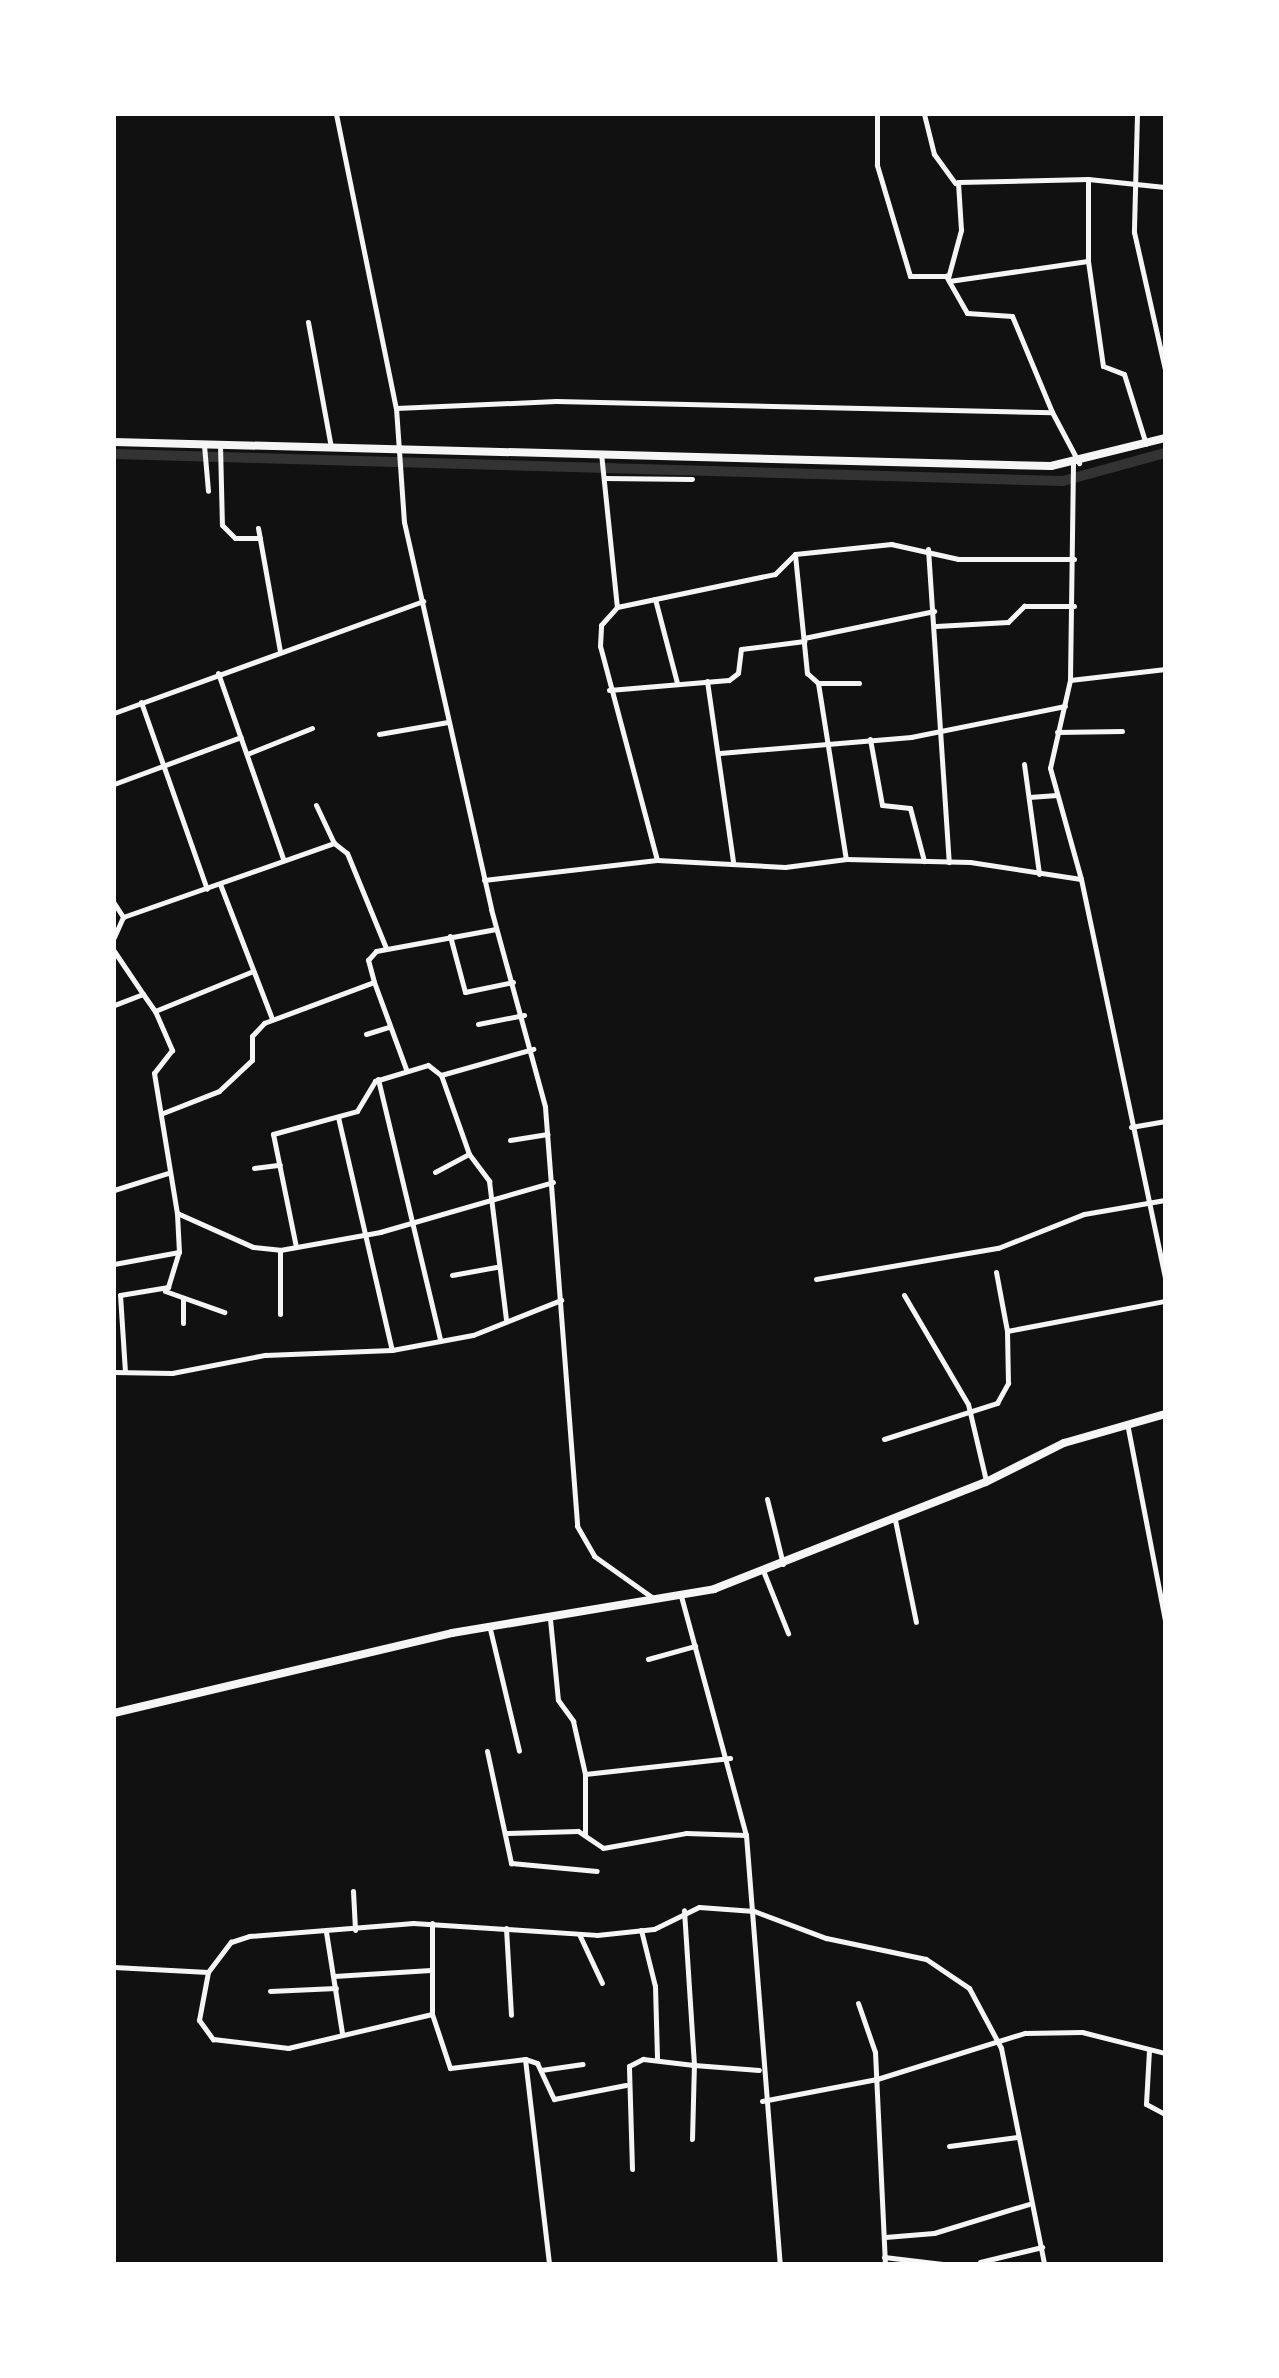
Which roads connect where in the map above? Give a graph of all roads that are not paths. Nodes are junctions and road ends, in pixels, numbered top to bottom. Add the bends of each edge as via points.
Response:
1 (336, 114) edge
2 (877, 114) edge
3 (924, 114) edge
4 (1137, 114) edge
5 (1088, 179) junction
6 (1135, 181) junction
7 (955, 183) junction
8 (1165, 187) edge
9 (1088, 261) junction
10 (948, 280) junction
11 (308, 322) dead end
12 (1165, 370) edge
13 (396, 408) junction
14 (1052, 412) junction
15 (1165, 438) edge
16 (114, 442) edge
17 (220, 445) junction
18 (1146, 445) junction
19 (331, 448) junction
20 (205, 450) junction
21 (400, 454) junction
22 (601, 455) junction
23 (1075, 465) junction
24 (604, 475) junction
25 (692, 479) dead end
26 (208, 491) dead end
27 (258, 528) dead end
28 (260, 538) junction
29 (928, 549) junction
30 (795, 554) junction
31 (1074, 559) junction
32 (655, 599) junction
33 (423, 601) junction
34 (1074, 606) junction
35 (617, 607) junction
36 (934, 611) junction
37 (936, 626) junction
38 (804, 639) junction
39 (280, 651) junction
40 (1165, 669) edge
41 (218, 673) junction
42 (1070, 680) junction
43 (707, 681) junction
44 (677, 683) junction
45 (818, 683) junction
46 (859, 683) dead end
47 (609, 690) junction
48 (141, 702) junction
49 (1065, 706) junction
50 (114, 713) edge
51 (448, 722) junction
52 (312, 728) dead end
53 (1122, 731) dead end
54 (944, 732) junction
55 (1057, 732) junction
56 (379, 734) dead end
57 (241, 737) junction
58 (870, 739) junction
59 (825, 743) junction
60 (720, 753) junction
61 (247, 754) junction
62 (1024, 764) dead end
63 (160, 768) junction
64 (114, 784) edge
65 (1057, 795) junction
66 (1029, 797) junction
67 (316, 805) dead end
68 (334, 843) junction
69 (283, 859) junction
70 (846, 859) junction
71 (657, 860) junction
72 (733, 861) junction
73 (924, 861) junction
74 (949, 862) junction
75 (1039, 874) junction
76 (1081, 879) junction
77 (484, 880) junction
78 (220, 884) junction
79 (207, 889) junction
80 (114, 903) edge
81 (123, 917) junction
82 (496, 929) junction
83 (450, 936) junction
84 (114, 937) edge
85 (386, 948) junction
86 (114, 951) edge
87 (253, 971) junction
88 (374, 982) junction
89 (513, 982) junction
90 (143, 994) junction
91 (114, 1005) edge
92 (155, 1011) junction
93 (524, 1015) junction
94 (272, 1019) junction
95 (478, 1024) dead end
96 (389, 1027) junction
97 (366, 1034) dead end
98 (533, 1049) junction
99 (406, 1069) junction
100 (441, 1075) junction
101 (378, 1079) junction
102 (163, 1113) junction
103 (338, 1117) junction
104 (1165, 1121) edge
105 (1131, 1127) junction
106 (548, 1134) junction
107 (510, 1140) dead end
108 (469, 1154) junction
109 (280, 1165) junction
110 (254, 1168) dead end
111 (435, 1172) dead end
112 (168, 1173) junction
113 (553, 1182) junction
114 (114, 1190) edge
115 (493, 1198) junction
116 (1165, 1200) edge
117 (1149, 1204) junction
118 (177, 1213) junction
119 (415, 1221) junction
120 (363, 1235) junction
121 (296, 1247) junction
122 (280, 1250) junction
123 (179, 1252) junction
124 (114, 1264) edge
125 (496, 1267) junction
126 (996, 1272) dead end
127 (452, 1275) dead end
128 (1165, 1277) edge
129 (816, 1279) dead end
130 (164, 1291) junction
131 (117, 1295) edge
132 (904, 1295) dead end
133 (183, 1298) junction
134 (561, 1300) junction
135 (1165, 1301) edge
136 (224, 1312) dead end
137 (280, 1314) dead end
138 (506, 1320) junction
139 (183, 1323) dead end
140 (1007, 1331) junction
141 (440, 1340) junction
142 (392, 1350) junction
143 (114, 1372) edge
144 (125, 1372) junction
145 (972, 1413) junction
146 (1165, 1414) edge
147 (1127, 1422) junction
148 (884, 1439) dead end
149 (986, 1482) junction
150 (767, 1499) dead end
151 (895, 1520) junction
152 (783, 1565) junction
153 (764, 1573) junction
154 (681, 1596) junction
155 (657, 1600) junction
156 (550, 1619) junction
157 (1165, 1620) edge
158 (916, 1622) dead end
159 (490, 1629) junction
160 (788, 1633) dead end
161 (695, 1646) junction
162 (648, 1659) dead end
163 (114, 1713) edge
164 (487, 1751) dead end
165 (519, 1751) dead end
166 (730, 1758) junction
167 (585, 1774) junction
168 (506, 1833) junction
169 (585, 1835) junction
170 (746, 1835) junction
171 (597, 1871) dead end
172 (353, 1891) dead end
173 (683, 1909) junction
174 (754, 1911) junction
175 (432, 1923) junction
176 (506, 1928) junction
177 (355, 1930) junction
178 (641, 1930) junction
179 (326, 1932) junction
180 (579, 1934) junction
181 (114, 1967) edge
182 (431, 1970) junction
183 (208, 1972) junction
184 (334, 1976) junction
185 (602, 1983) dead end
186 (336, 1988) junction
187 (270, 1991) dead end
188 (858, 2003) dead end
189 (432, 2014) junction
190 (511, 2015) dead end
191 (342, 2033) junction
192 (996, 2038) junction
193 (1149, 2050) junction
194 (1165, 2053) edge
195 (525, 2059) junction
196 (657, 2059) junction
197 (583, 2064) dead end
198 (694, 2065) junction
199 (541, 2070) junction
200 (759, 2070) junction
201 (877, 2079) junction
202 (626, 2085) junction
203 (762, 2101) junction
204 (1165, 2114) edge
205 (1017, 2137) junction
206 (692, 2139) dead end
207 (949, 2146) dead end
208 (632, 2169) dead end
209 (1029, 2204) junction
210 (885, 2237) junction
211 (1042, 2247) junction
212 (884, 2261) edge
213 (980, 2262) dead end
214 (549, 2264) edge
215 (780, 2264) edge
216 (943, 2264) edge
217 (1044, 2264) edge

1 - 13 street
2 - 10 street via 877,165 909,274
3 - 7 street via 934,154
4 - 6 street
5 - 6 street
5 - 7 street
5 - 9 street
6 - 8 street
6 - 12 street via 1134,232
7 - 10 street via 961,230
9 - 10 street
9 - 18 street via 1103,366 1124,374
10 - 14 street via 965,312 1012,316
11 - 19 street
13 - 14 street via 556,401
13 - 21 street
14 - 23 street
15 - 18 main road
16 - 20 main road
17 - 19 main road
17 - 20 main road
17 - 28 street via 223,528 235,538
18 - 23 main road
19 - 21 main road
20 - 26 street
21 - 22 main road
21 - 33 street
22 - 23 main road
22 - 24 street
23 - 31 street
24 - 25 street
24 - 35 street
27 - 28 street
28 - 39 street
29 - 30 street via 891,544
29 - 31 street via 974,560
29 - 36 street
30 - 32 street via 775,574
30 - 38 street
31 - 34 street
32 - 35 street
32 - 44 street
33 - 39 street
33 - 51 street
34 - 37 street via 1024,606 1008,622
34 - 42 street
35 - 47 street via 599,636
36 - 37 street
36 - 38 street
37 - 54 street
38 - 43 street via 741,649 736,676
38 - 45 street via 807,673
39 - 41 street
40 - 42 street
41 - 48 street
41 - 57 street
42 - 49 street
43 - 44 street
43 - 60 street
44 - 47 street
45 - 46 street
45 - 59 street
47 - 71 street
48 - 50 street
48 - 63 street
49 - 54 street
49 - 55 street
51 - 56 street
51 - 77 street
52 - 61 street
53 - 55 street
54 - 58 street
54 - 74 street
55 - 65 street via 1050,760
57 - 61 street
57 - 63 street
58 - 59 street
58 - 73 street via 882,805 910,808
59 - 60 street
59 - 70 street
60 - 72 street
61 - 69 street
62 - 66 street
63 - 64 street
63 - 79 street
65 - 66 street
65 - 76 street
66 - 75 street
67 - 68 street
68 - 69 street
68 - 85 street via 347,853
69 - 78 street
70 - 72 street via 785,867
70 - 73 street
71 - 72 street
71 - 77 street
73 - 74 street
74 - 75 street
75 - 76 street
76 - 105 street
77 - 82 street
78 - 79 street
78 - 87 street
79 - 81 street
80 - 81 street
81 - 84 street
82 - 83 street
82 - 89 street
83 - 85 street
83 - 89 street via 465,992
85 - 88 street via 368,960
86 - 90 street
87 - 92 street
87 - 94 street
88 - 94 street
88 - 96 street
89 - 93 street
90 - 91 street
90 - 92 street
92 - 102 street via 172,1050 154,1073
93 - 95 street
93 - 98 street
94 - 102 street via 253,1033 252,1060 219,1091
96 - 97 street
96 - 99 street
98 - 100 street
98 - 106 street
99 - 100 street via 428,1065
99 - 101 street
100 - 108 street
101 - 103 street via 360,1109
101 - 119 street
102 - 112 street
103 - 109 street via 274,1133
103 - 120 street
104 - 105 street
105 - 117 street
106 - 107 street
106 - 113 street
108 - 111 street
108 - 115 street via 484,1170
109 - 110 street
109 - 121 street
112 - 114 street
112 - 118 street
113 - 115 street
113 - 134 street
115 - 119 street
115 - 125 street
116 - 117 street
117 - 128 street
117 - 129 street via 1084,1214 998,1248
118 - 122 street via 253,1247
118 - 123 street
119 - 120 street
119 - 141 street
120 - 121 street
120 - 142 street
121 - 122 street
122 - 137 street
123 - 124 street
123 - 130 street
125 - 127 street
125 - 138 street
126 - 140 street
130 - 131 street
130 - 133 street
131 - 144 street
132 - 145 street
133 - 136 street
133 - 139 street
134 - 138 street
134 - 155 street via 580,1535 594,1556
135 - 140 street
138 - 141 street
140 - 145 street via 1006,1391
141 - 142 street
142 - 144 street via 287,1353 183,1372
143 - 144 street
145 - 148 street
145 - 149 street
146 - 147 main road
147 - 149 main road via 1064,1443
147 - 157 street
149 - 151 main road
150 - 152 street
151 - 152 main road
151 - 158 street
152 - 153 main road
153 - 154 main road
153 - 160 street
154 - 155 main road
154 - 161 street
155 - 156 main road
156 - 159 main road
156 - 167 street via 558,1700 573,1721
159 - 163 main road
159 - 165 street
161 - 162 street
161 - 166 street
164 - 168 street
166 - 167 street
166 - 170 street
167 - 169 street
168 - 169 street
168 - 171 street via 515,1866
169 - 170 street via 603,1848 686,1833
170 - 174 street
172 - 177 street
173 - 174 street
173 - 178 street via 663,1925
173 - 198 street
174 - 192 street via 945,1968 979,2002
174 - 200 street
175 - 176 street
175 - 177 street
175 - 182 street
176 - 180 street
176 - 190 street
177 - 179 street
178 - 180 street
178 - 196 street via 655,1986
179 - 183 street via 235,1939
179 - 184 street
180 - 185 street
181 - 183 street
182 - 184 street
182 - 189 street
183 - 191 street via 199,2020 209,2037 288,2048
184 - 186 street
186 - 187 street
186 - 191 street
188 - 201 street
189 - 191 street
189 - 195 street via 450,2068
192 - 193 street via 1082,2032
192 - 201 street
192 - 205 street
193 - 194 street
193 - 204 street via 1146,2104
195 - 199 street
195 - 214 street
196 - 198 street
196 - 202 street via 633,2063
197 - 199 street
198 - 200 street
198 - 206 street
199 - 202 street via 554,2099
200 - 203 street
201 - 203 street
201 - 210 street
202 - 208 street
203 - 215 street
205 - 207 street
205 - 209 street
209 - 210 street via 934,2233
209 - 211 street
210 - 212 street
211 - 213 street
211 - 217 street
212 - 216 street

